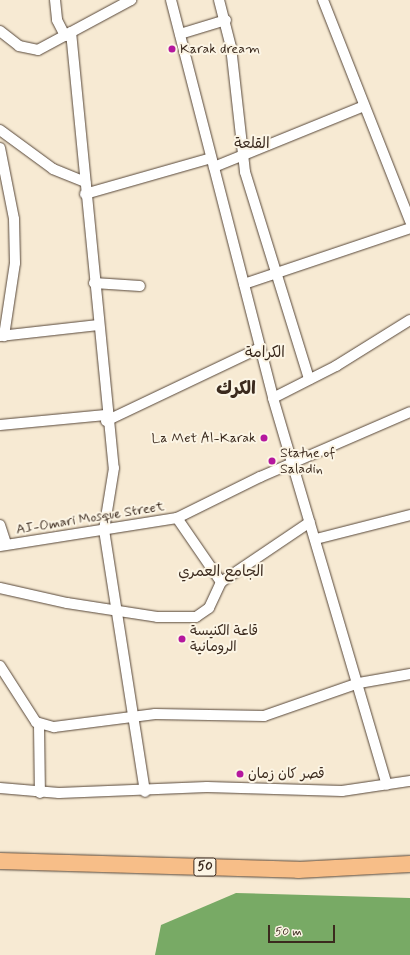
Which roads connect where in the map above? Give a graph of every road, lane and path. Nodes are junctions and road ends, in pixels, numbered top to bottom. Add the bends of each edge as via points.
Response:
1 (55, 0) edge
2 (131, 0) edge
3 (171, 0) edge
4 (219, 0) edge
5 (323, 0) edge
6 (226, 20) junction
7 (0, 31) edge
8 (68, 34) junction
9 (180, 34) junction
10 (364, 106) junction
11 (0, 130) edge
12 (0, 148) edge
13 (242, 157) junction
14 (212, 163) junction
15 (85, 182) junction
16 (85, 194) junction
17 (410, 221) edge
18 (410, 228) edge
19 (274, 272) junction
20 (94, 283) junction
21 (244, 284) junction
22 (140, 286) dead end
23 (410, 320) edge
24 (98, 325) junction
25 (2, 336) edge
26 (260, 348) junction
27 (309, 380) junction
28 (273, 398) junction
29 (410, 412) edge
30 (106, 418) junction
31 (0, 425) edge
32 (292, 464) junction
33 (410, 515) edge
34 (176, 518) junction
35 (310, 522) junction
36 (0, 525) edge
37 (104, 530) junction
38 (316, 539) junction
39 (3, 545) edge
40 (221, 582) junction
41 (0, 588) edge
42 (115, 609) junction
43 (0, 666) edge
44 (410, 674) edge
45 (359, 683) junction
46 (135, 718) junction
47 (39, 726) junction
48 (410, 781) edge
49 (387, 785) junction
50 (0, 788) edge
51 (145, 792) junction
52 (40, 793) junction
53 (0, 861) edge
54 (410, 864) edge

1 - 8 street via 57,20
2 - 8 street
3 - 9 street
4 - 6 street
5 - 10 street
6 - 9 street
6 - 13 street
7 - 8 street via 19,46 32,50 45,48
8 - 15 street
9 - 14 street
10 - 13 street
10 - 17 street
11 - 15 street via 53,169
12 - 25 street via 14,219 15,263
13 - 14 street
13 - 19 street
14 - 16 street
14 - 21 street
15 - 16 street
16 - 20 street
18 - 19 street
19 - 21 street
19 - 27 street
20 - 22 street
20 - 24 street
21 - 26 street
23 - 27 street
24 - 25 street
24 - 30 street
26 - 28 street
26 - 30 street
27 - 28 street
28 - 32 street
29 - 32 street, AI-Omari Mosque Street
30 - 31 street
30 - 37 street via 114,468
32 - 34 street, AI-Omari Mosque Street
32 - 35 street
33 - 38 street
34 - 37 street, AI-Omari Mosque Street
34 - 40 street
35 - 38 street
35 - 40 street
36 - 39 street
37 - 39 street, AI-Omari Mosque Street
37 - 42 street
38 - 45 street
40 - 42 street via 209,608 196,617 157,617
41 - 42 street via 67,603
42 - 46 street
43 - 47 street
44 - 45 street
45 - 46 street via 264,716 155,714
45 - 49 street
46 - 47 street via 54,727
46 - 51 street
47 - 52 street
48 - 49 street
49 - 51 street via 342,791 207,788
50 - 52 street
51 - 52 street
53 - 54 main road, 50 via 298,870

